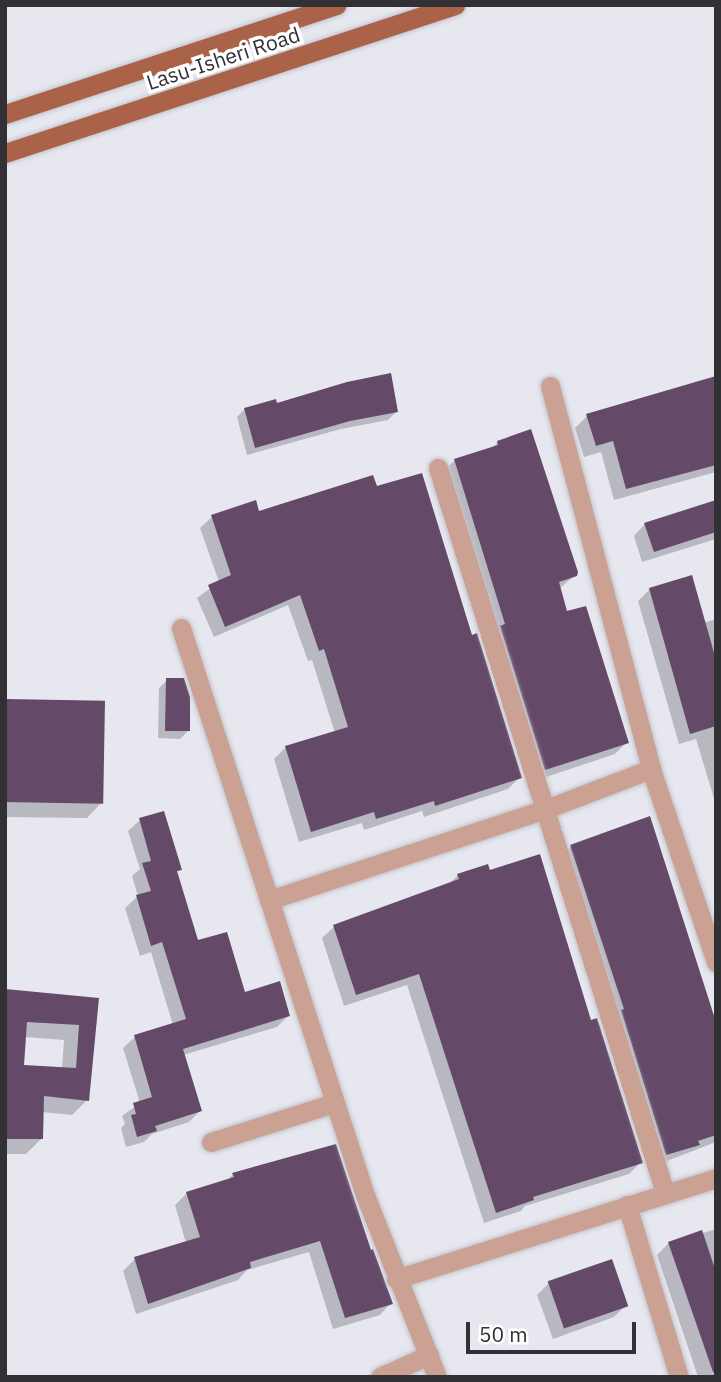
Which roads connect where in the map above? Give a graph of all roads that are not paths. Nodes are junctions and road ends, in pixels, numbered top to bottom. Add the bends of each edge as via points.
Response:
1 (337, 5) edge
2 (455, 5) edge
3 (5, 114) edge
4 (5, 153) edge
5 (550, 386) dead end
6 (438, 468) dead end
7 (181, 628) dead end
8 (651, 769) junction
9 (546, 808) junction
10 (268, 900) junction
11 (712, 940) edge
12 (716, 962) edge
13 (334, 1104) junction
14 (211, 1142) dead end
15 (716, 1178) edge
16 (666, 1193) junction
17 (628, 1205) junction
18 (396, 1279) junction
19 (429, 1355) junction
20 (380, 1377) edge
21 (437, 1377) edge
22 (678, 1377) edge

1 - 3 main road, Lasu-Isheri Road
2 - 4 main road, Lasu-Isheri Road
5 - 8 street
6 - 9 street
7 - 10 street
8 - 9 street
8 - 11 street
9 - 10 street
9 - 16 street
10 - 13 street
11 - 12 street
13 - 14 street
13 - 18 street
15 - 16 street
16 - 17 street
17 - 18 street
17 - 22 street
18 - 19 street
19 - 20 street
19 - 21 street

